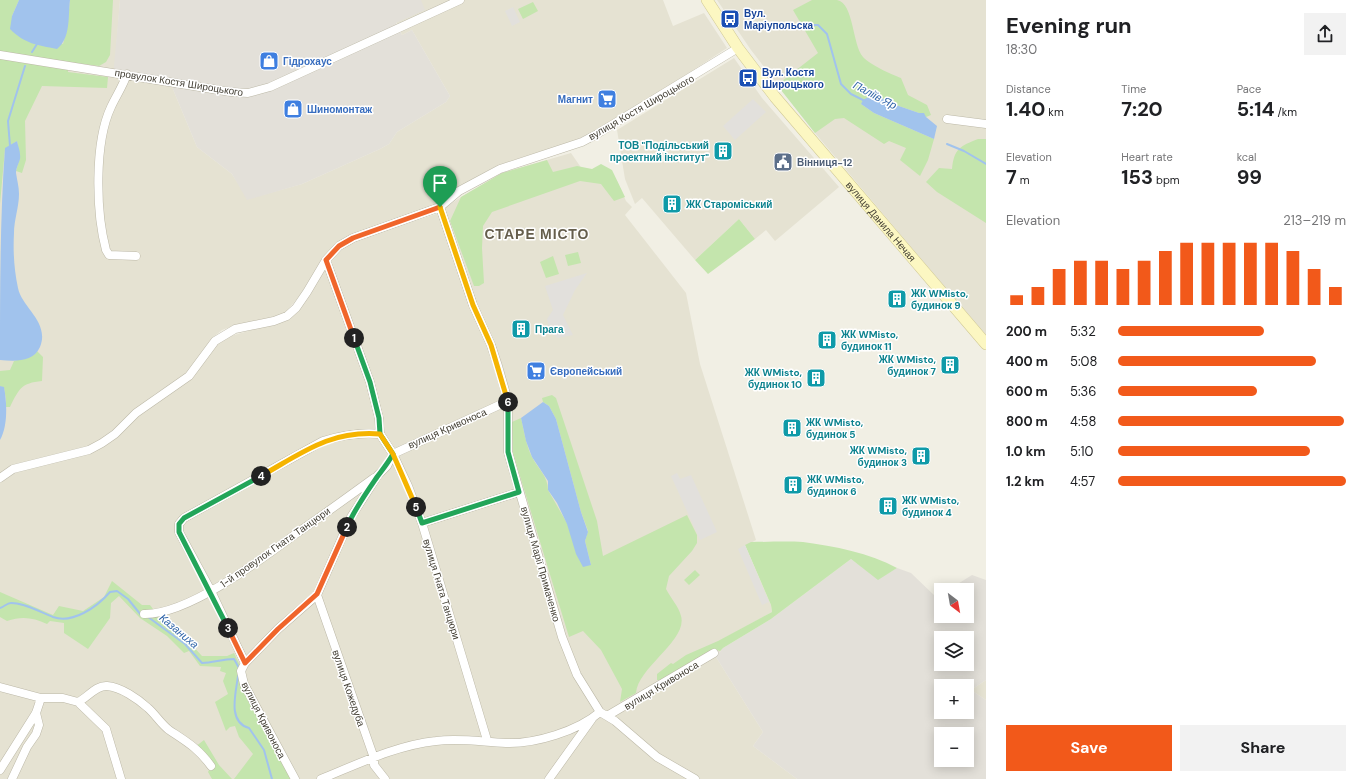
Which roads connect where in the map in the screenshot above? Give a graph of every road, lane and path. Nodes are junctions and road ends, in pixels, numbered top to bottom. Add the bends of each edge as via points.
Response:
1 (460, 0) edge
2 (707, 0) edge
3 (738, 48) junction
4 (0, 55) edge
5 (128, 74) junction
6 (947, 119) dead end
7 (986, 124) edge
8 (440, 207) junction
9 (136, 256) dead end
10 (326, 260) junction
11 (986, 344) edge
12 (508, 401) junction
13 (380, 434) junction
14 (393, 454) junction
15 (378, 475) junction
16 (0, 478) edge
17 (519, 492) junction
18 (422, 523) junction
19 (210, 591) junction
20 (317, 594) junction
21 (144, 614) dead end
22 (714, 653) dead end
23 (245, 663) junction
24 (0, 687) edge
25 (41, 698) junction
26 (78, 702) junction
27 (36, 713) junction
28 (604, 714) junction
29 (593, 718) junction
30 (488, 740) junction
31 (374, 758) junction
32 (211, 766) dead end
33 (0, 770) edge
34 (12, 779) edge
35 (121, 779) edge
36 (295, 779) edge
37 (321, 779) edge
38 (385, 779) edge
39 (549, 779) edge
40 (695, 779) edge

1 - 5 street, провулок Костя Широцького via 270,88 248,93
2 - 3 main road, вулиця Данила Нечая
3 - 8 street, вулиця Костя Широцького via 612,127 582,142 500,169 459,191
3 - 11 main road, вулиця Данила Нечая via 780,103
4 - 5 street, провулок Костя Широцького
5 - 9 street via 111,108 104,132 97,180 106,250 109,255
6 - 7 street
8 - 10 street, вулиця Костя Широцького via 353,238 339,246
8 - 12 street, вулиця Марії Примаченко via 473,305 491,345
10 - 13 street, вулиця Гната Танцюри via 370,382 379,418
10 - 16 street, вулиця Костя Широцького via 296,308 287,316 235,329 215,341 189,376 136,413 102,444 89,450 13,469
12 - 14 street, вулиця Кривоноса
12 - 17 street, вулиця Марії Примаченко via 508,452
13 - 14 street, вулиця Гната Танцюри
13 - 19 street via 345,434 323,441 184,518 179,524 179,532
14 - 15 street via 387,466
14 - 18 street, вулиця Гната Танцюри
15 - 19 street, 1-й провулок Гната Танцюри via 268,554
15 - 20 street via 351,518
17 - 18 street
17 - 28 street, вулиця Марії Примаченко via 562,637 577,675
18 - 30 street, вулиця Гната Танцюри
19 - 21 street, 1-й провулок Гната Танцюри via 168,610
19 - 23 street
20 - 23 street
20 - 31 street, вулиця Кожедуба
22 - 28 street, вулиця Кривоноса
23 - 36 street, вулиця Кривоноса via 241,671 244,684
24 - 25 street
25 - 26 street via 63,698
25 - 27 street
26 - 32 street via 100,687 107,686 125,692 148,708 168,729 191,743
26 - 35 street via 106,728
27 - 33 street
27 - 34 street via 39,725 36,734
28 - 29 street, вулиця Кривоноса
28 - 40 street, вулиця Марії Примаченко via 658,757
29 - 30 street, вулиця Кривоноса via 558,734 539,739 507,743
29 - 39 street
30 - 31 street, вулиця Кривоноса via 435,741
31 - 37 street, вулиця Кривоноса
31 - 38 street, вулиця Кожедуба via 374,765

